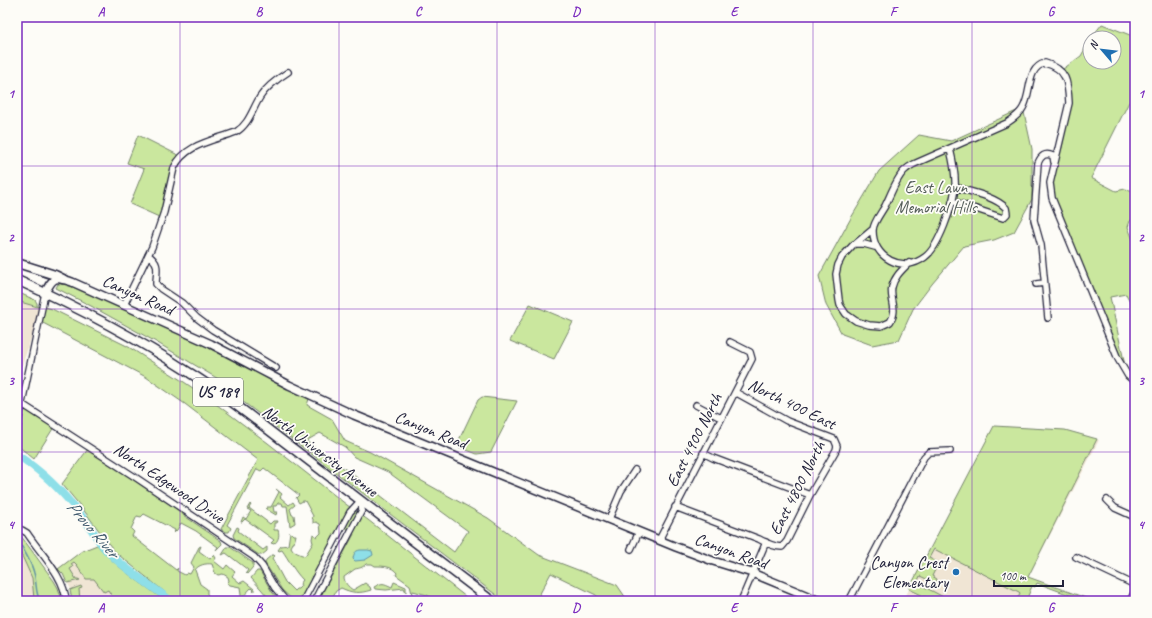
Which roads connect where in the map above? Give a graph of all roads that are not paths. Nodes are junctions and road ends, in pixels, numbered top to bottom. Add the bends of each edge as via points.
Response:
1 (288, 72) dead end
2 (950, 149) junction
3 (1054, 162) junction
4 (955, 187) junction
5 (952, 201) junction
6 (873, 229) junction
7 (854, 244) junction
8 (875, 247) junction
9 (148, 255) junction
10 (17, 263) edge
11 (909, 263) junction
12 (63, 279) junction
13 (17, 280) edge
14 (1044, 283) junction
15 (1036, 284) dead end
16 (45, 293) junction
17 (124, 305) junction
18 (1048, 318) dead end
19 (730, 342) dead end
20 (276, 368) dead end
21 (1135, 382) edge
22 (735, 392) junction
23 (22, 404) junction
24 (696, 405) dead end
25 (721, 418) junction
26 (17, 427) edge
27 (836, 442) joint
28 (950, 450) dead end
29 (703, 453) junction
30 (636, 470) dead end
31 (810, 495) junction
32 (361, 500) junction
33 (1107, 500) dead end
34 (675, 507) junction
35 (1135, 517) edge
36 (609, 519) junction
37 (17, 521) edge
38 (19, 530) edge
39 (639, 532) junction
40 (659, 540) junction
41 (766, 542) junction
42 (631, 549) dead end
43 (1076, 557) dead end
44 (752, 573) junction
45 (1135, 585) edge
46 (1135, 591) edge
47 (66, 601) edge
48 (286, 601) edge
49 (303, 601) edge
50 (314, 601) edge
51 (492, 601) edge
52 (741, 601) edge
53 (820, 601) edge
54 (849, 601) edge
55 (1130, 601) edge

1 - 9 street via 267,88 241,129 194,147 177,162 164,212
2 - 3 street via 1014,118 1028,98 1032,72 1037,66 1045,63 1059,69 1066,79 1069,90 1067,114
2 - 4 street
2 - 6 street via 914,164 904,171
3 - 14 street via 1053,156 1045,154 1038,163 1036,177 1034,220 1041,245
3 - 21 street via 1050,183 1052,198 1118,359 1128,376
4 - 5 street
4 - 5 street via 999,202 1006,208 1007,214 1003,218
5 - 11 street via 934,248 922,259
6 - 7 street
6 - 8 street
7 - 8 street
7 - 11 street via 840,261 836,274 840,305 846,314 859,322 881,326 890,322 894,313 891,291 893,284
8 - 11 street via 888,260
9 - 17 street
9 - 20 street via 157,265 156,284 161,289 182,303 213,330
10 - 12 highway
12 - 16 main road via 52,280
12 - 17 main road, Canyon Road
13 - 16 highway, North University Avenue / US 189
14 - 15 street
14 - 18 street
16 - 23 street
16 - 32 highway, North University Avenue / US 189 via 88,313 192,374
17 - 36 main road, Canyon Road via 211,344 349,413
19 - 22 street, East 4900 North via 750,352 752,359
22 - 25 street, East 4900 North
22 - 27 street, North 400 East via 787,421
23 - 26 street
23 - 48 street, North Edgewood Drive via 254,557
24 - 25 street
25 - 29 street, East 4900 North
27 - 31 street, East 4800 North via 836,450
28 - 54 street via 929,452 924,458
29 - 31 street
29 - 34 street, East 4900 North
30 - 36 street via 621,491
31 - 41 street, East 4800 North via 782,547
32 - 49 street via 350,512
32 - 50 street via 362,510
32 - 51 highway, North University Avenue / US 189
33 - 35 street via 1115,508
34 - 40 street, East 4900 North
34 - 41 street
36 - 39 main road, Canyon Road
37 - 38 street
38 - 47 street via 27,533 59,578
39 - 40 main road, Canyon Road
39 - 42 street
40 - 44 main road, Canyon Road
41 - 44 street
43 - 45 street
44 - 52 street
44 - 53 main road, Canyon Road
46 - 55 street

